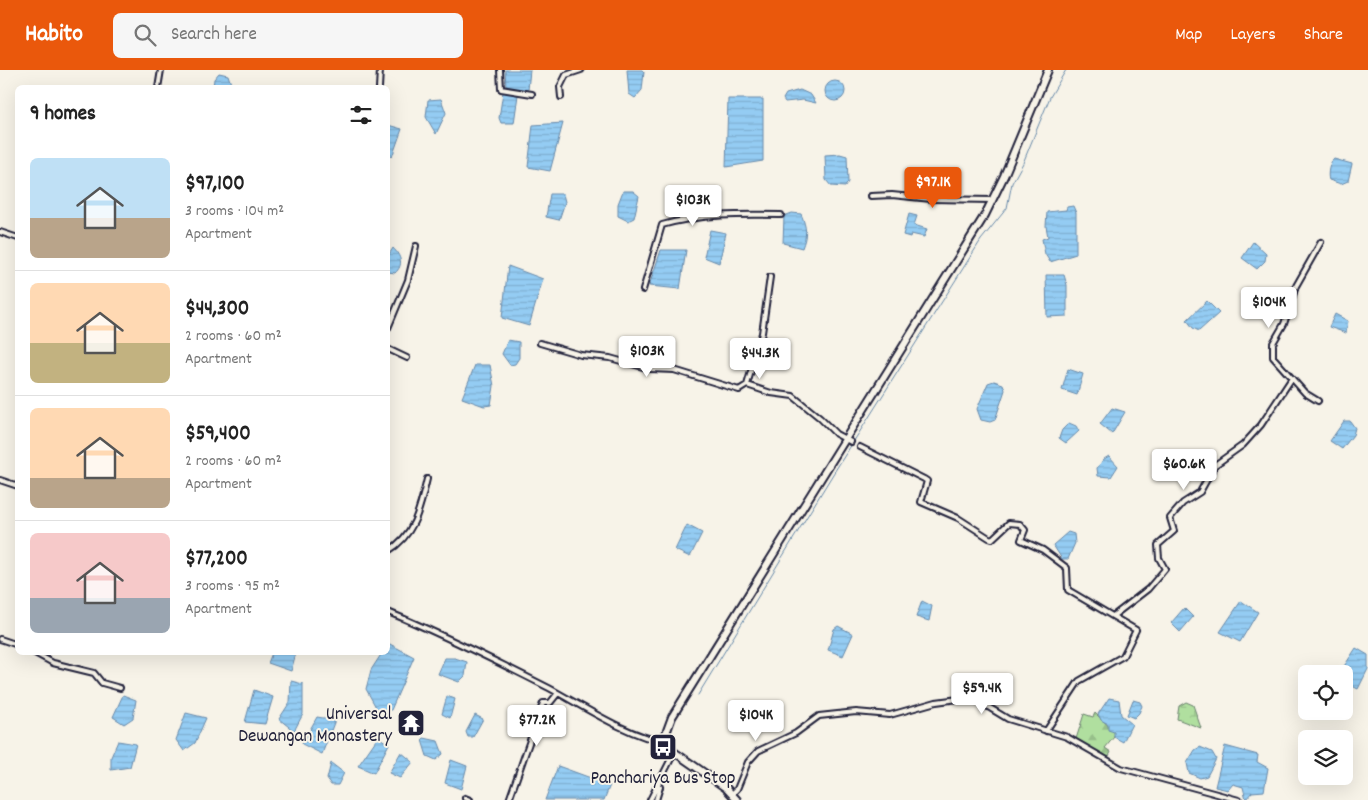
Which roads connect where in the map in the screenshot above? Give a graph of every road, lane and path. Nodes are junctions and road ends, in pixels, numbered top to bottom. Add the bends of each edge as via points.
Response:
1 (161, 70) edge
2 (380, 70) edge
3 (500, 70) edge
4 (581, 70) edge
5 (1048, 70) edge
6 (158, 85) edge
7 (379, 85) edge
8 (532, 94) dead end
9 (561, 97) dead end
10 (871, 196) dead end
11 (993, 200) junction
12 (781, 215) dead end
13 (0, 232) edge
14 (15, 237) edge
15 (1321, 242) dead end
16 (416, 246) dead end
17 (770, 277) dead end
18 (643, 290) dead end
19 (390, 323) edge
20 (540, 343) dead end
21 (390, 350) edge
22 (407, 358) dead end
23 (1292, 378) junction
24 (747, 385) junction
25 (1318, 401) dead end
26 (848, 440) junction
27 (860, 447) dead end
28 (427, 479) dead end
29 (0, 481) edge
30 (15, 485) edge
31 (390, 550) edge
32 (390, 613) edge
33 (1113, 616) junction
34 (0, 639) edge
35 (15, 644) edge
36 (38, 655) edge
37 (120, 688) dead end
38 (558, 693) junction
39 (1046, 731) junction
40 (665, 742) junction
41 (674, 753) junction
42 (661, 782) junction
43 (732, 794) junction
44 (465, 798) dead end
45 (470, 800) edge
46 (509, 800) edge
47 (650, 800) edge
48 (656, 800) edge
49 (737, 800) edge
50 (1239, 800) edge

1 - 6 street
2 - 7 street
3 - 8 street via 501,89
4 - 9 street via 566,75 560,87
5 - 11 highway
10 - 11 street via 892,194 931,200
11 - 26 highway
12 - 18 street via 685,218 662,225
13 - 14 street
15 - 23 street via 1296,286 1284,324 1273,343 1272,357
16 - 19 street via 408,280
17 - 24 street via 762,334
20 - 24 street via 650,370 674,370 740,390
21 - 22 street
23 - 25 street via 1305,393
23 - 33 street via 1243,445 1215,465 1200,492 1183,503 1170,518 1174,531 1158,545 1159,558 1165,569 1148,589
24 - 26 street via 793,396
26 - 40 highway via 678,706 666,730
27 - 33 street via 924,479 927,482 921,502 958,518 989,538 995,537 1009,522 1020,524 1025,530 1021,540 1043,550 1067,568 1068,590
28 - 31 street via 409,532
29 - 30 street
32 - 38 street
33 - 39 street via 1136,630 1123,656 1079,682
34 - 35 street
36 - 37 street via 53,663 94,673 102,683
38 - 40 street via 627,729
38 - 46 street via 550,703 543,703
39 - 43 street via 1008,719 980,702 966,698 936,702 890,715 856,712 819,716 796,733 758,751 748,762
39 - 50 street via 1074,740 1121,768
40 - 41 highway
41 - 42 street
41 - 43 highway
42 - 47 street
42 - 48 street
43 - 49 highway
44 - 45 street

